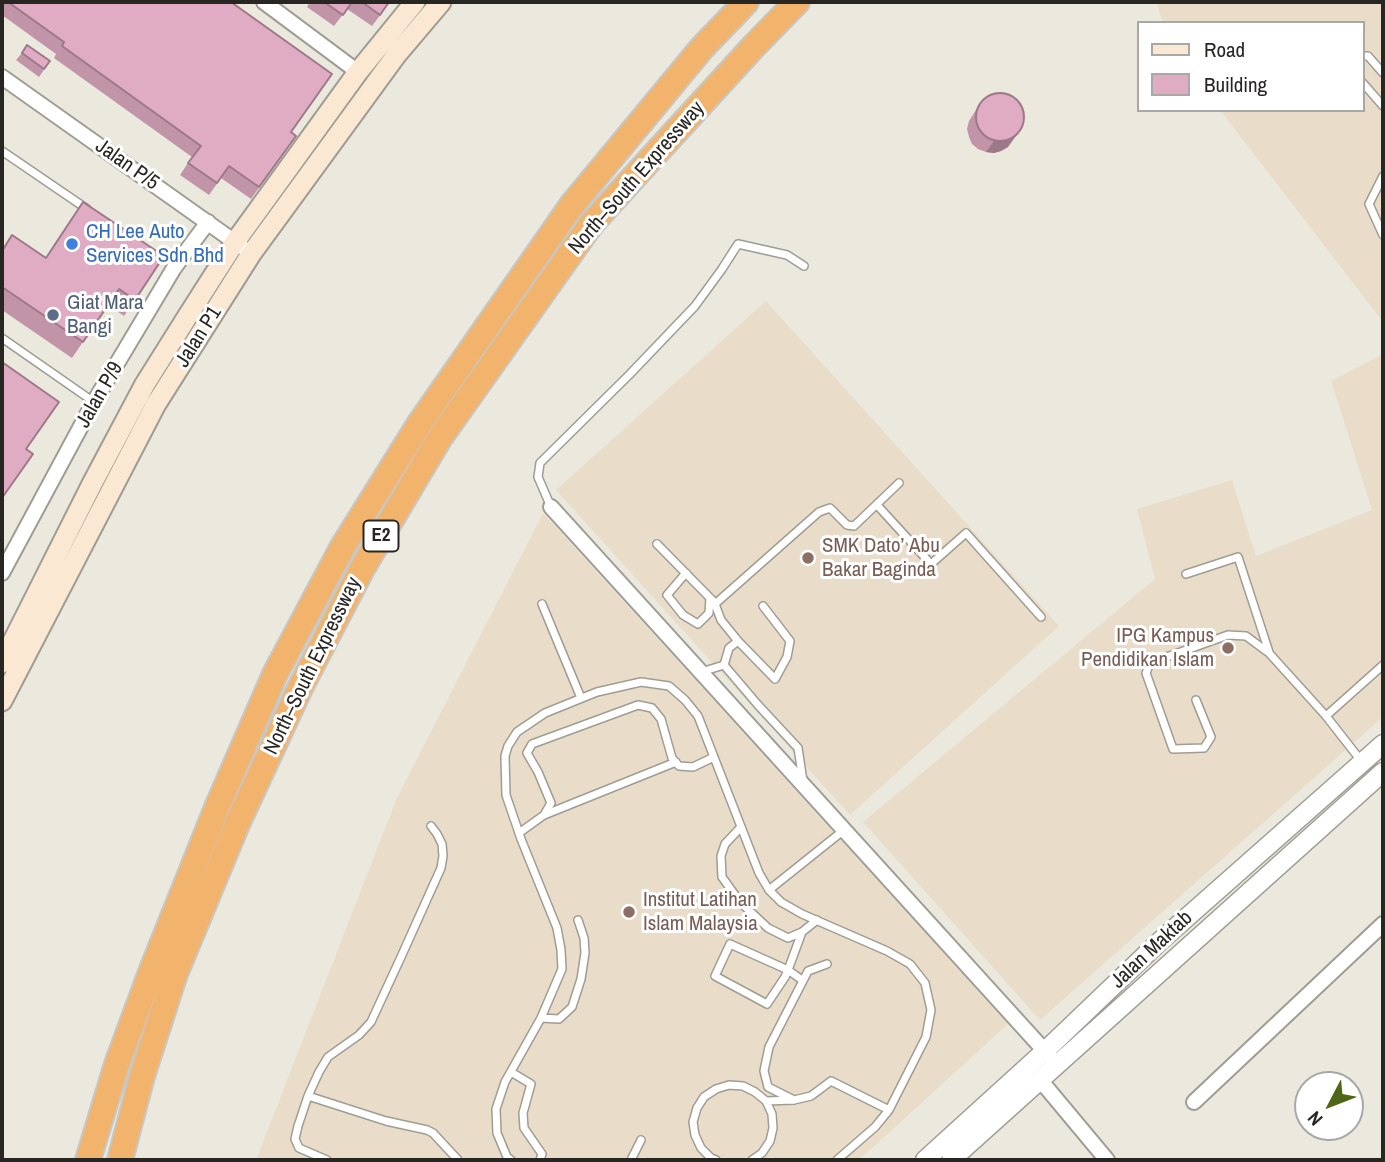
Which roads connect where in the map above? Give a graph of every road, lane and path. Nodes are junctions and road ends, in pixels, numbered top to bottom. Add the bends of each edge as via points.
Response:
1 (264, 2) edge
2 (415, 2) edge
3 (441, 2) edge
4 (746, 2) edge
5 (797, 2) edge
6 (1364, 56) edge
7 (358, 72) junction
8 (1383, 73) edge
9 (2, 77) edge
10 (1364, 84) edge
11 (1383, 106) edge
12 (2, 150) edge
13 (1383, 176) edge
14 (95, 214) edge
15 (208, 222) junction
16 (1383, 235) edge
17 (243, 248) junction
18 (804, 266) dead end
19 (2, 338) edge
20 (94, 402) junction
21 (899, 483) dead end
22 (877, 505) junction
23 (551, 507) joint
24 (657, 544) dead end
25 (2, 573) edge
26 (686, 573) junction
27 (1186, 574) dead end
28 (713, 601) junction
29 (542, 604) dead end
30 (763, 606) dead end
31 (1041, 617) dead end
32 (738, 641) junction
33 (10, 653) edge
34 (1269, 653) junction
35 (724, 665) junction
36 (1383, 665) edge
37 (701, 672) junction
38 (581, 698) junction
39 (1196, 700) dead end
40 (2, 702) edge
41 (1326, 716) junction
42 (1383, 744) edge
43 (714, 757) junction
44 (676, 762) junction
45 (1362, 763) junction
46 (1379, 776) edge
47 (803, 785) junction
48 (544, 816) junction
49 (431, 826) dead end
50 (741, 827) junction
51 (844, 830) junction
52 (519, 834) junction
53 (769, 890) junction
54 (578, 920) dead end
55 (817, 920) junction
56 (1383, 924) edge
57 (802, 932) junction
58 (827, 964) dead end
59 (788, 970) junction
60 (802, 980) junction
61 (541, 1018) junction
62 (1045, 1051) junction
63 (1057, 1065) junction
64 (511, 1072) junction
65 (1041, 1081) junction
66 (308, 1096) junction
67 (794, 1100) junction
68 (766, 1101) junction
69 (1194, 1102) dead end
70 (889, 1110) junction
71 (641, 1140) dead end
72 (88, 1160) edge
73 (120, 1160) edge
74 (327, 1160) edge
75 (458, 1160) edge
76 (510, 1160) edge
77 (540, 1160) edge
78 (631, 1160) edge
79 (716, 1160) edge
80 (752, 1160) edge
81 (837, 1160) edge
82 (925, 1160) edge
83 (951, 1160) edge
84 (1107, 1160) edge

1 - 7 street
2 - 7 main road, Jalan P1
3 - 17 main road, Jalan P1
4 - 72 highway, North–South Expressway / E2 via 701,49 572,205 420,423 342,548 275,674 218,805 125,1041
5 - 73 highway, North–South Expressway / E2 via 592,223 439,439 363,567 238,822 180,961
6 - 8 lane
7 - 17 main road, Jalan P1
9 - 15 street, Jalan P/5
10 - 11 lane
12 - 14 lane
13 - 16 lane via 1369,204
15 - 17 street, Jalan P/5
15 - 20 street, Jalan P/9 via 168,264
17 - 33 main road, Jalan P1
18 - 23 lane via 787,255 738,244 695,306 540,463 538,477
19 - 20 lane
20 - 25 street, Jalan P/9
21 - 22 lane
22 - 28 lane via 854,526 846,525 830,508 819,512
22 - 31 lane via 931,564 966,533
23 - 37 street
24 - 26 lane
26 - 28 lane
26 - 28 lane via 667,595 683,615 698,624
27 - 34 lane via 1238,557
28 - 32 lane via 721,621
29 - 38 lane
30 - 32 lane via 790,641 775,679
32 - 35 lane via 729,648
33 - 40 main road, Jalan P1
34 - 39 lane via 1246,636 1228,635 1150,663 1146,673 1173,749 1204,748 1211,737
34 - 41 lane
35 - 37 lane
35 - 47 lane via 798,748
36 - 41 lane
37 - 47 street
38 - 43 lane via 642,682 669,687 698,716
38 - 52 lane via 545,713 517,732 508,746 506,795
41 - 45 lane
42 - 45 street, Jalan Maktab
43 - 44 lane via 693,767
43 - 50 lane
44 - 48 lane
44 - 48 lane via 661,719 653,708 638,705 532,744 527,753 551,803
45 - 46 street
45 - 62 street, Jalan Maktab via 1159,942
46 - 63 street, Jalan Maktab
47 - 51 street
48 - 52 lane
49 - 66 lane via 442,844 441,867 401,957 371,1022 328,1058
50 - 53 lane
50 - 57 lane via 725,844 722,877 768,928 788,938
51 - 53 lane
51 - 62 street
52 - 61 lane via 557,928 561,950 562,969
53 - 55 lane via 781,902
54 - 61 lane via 585,953 572,1007 559,1019
55 - 57 lane
55 - 70 lane via 910,964 925,983 931,1010 926,1037
56 - 69 street
57 - 59 lane
58 - 60 lane via 808,971
59 - 59 lane via 766,1004 715,976 730,944
59 - 60 lane
60 - 67 lane via 769,1047 764,1071 768,1087
61 - 64 lane
62 - 63 street
62 - 82 street, Jalan Maktab
63 - 65 street, Jalan Maktab
64 - 76 lane via 496,1109 497,1133
64 - 77 lane via 531,1084 524,1128 542,1154
65 - 83 street, Jalan Maktab
65 - 84 street
66 - 74 lane via 296,1144
66 - 75 lane via 427,1130
67 - 68 lane
67 - 70 lane via 811,1096 831,1081
68 - 79 lane via 743,1086 729,1085 704,1097 693,1122 695,1135 701,1148
68 - 80 lane via 772,1114 770,1141
70 - 81 lane
71 - 78 lane

